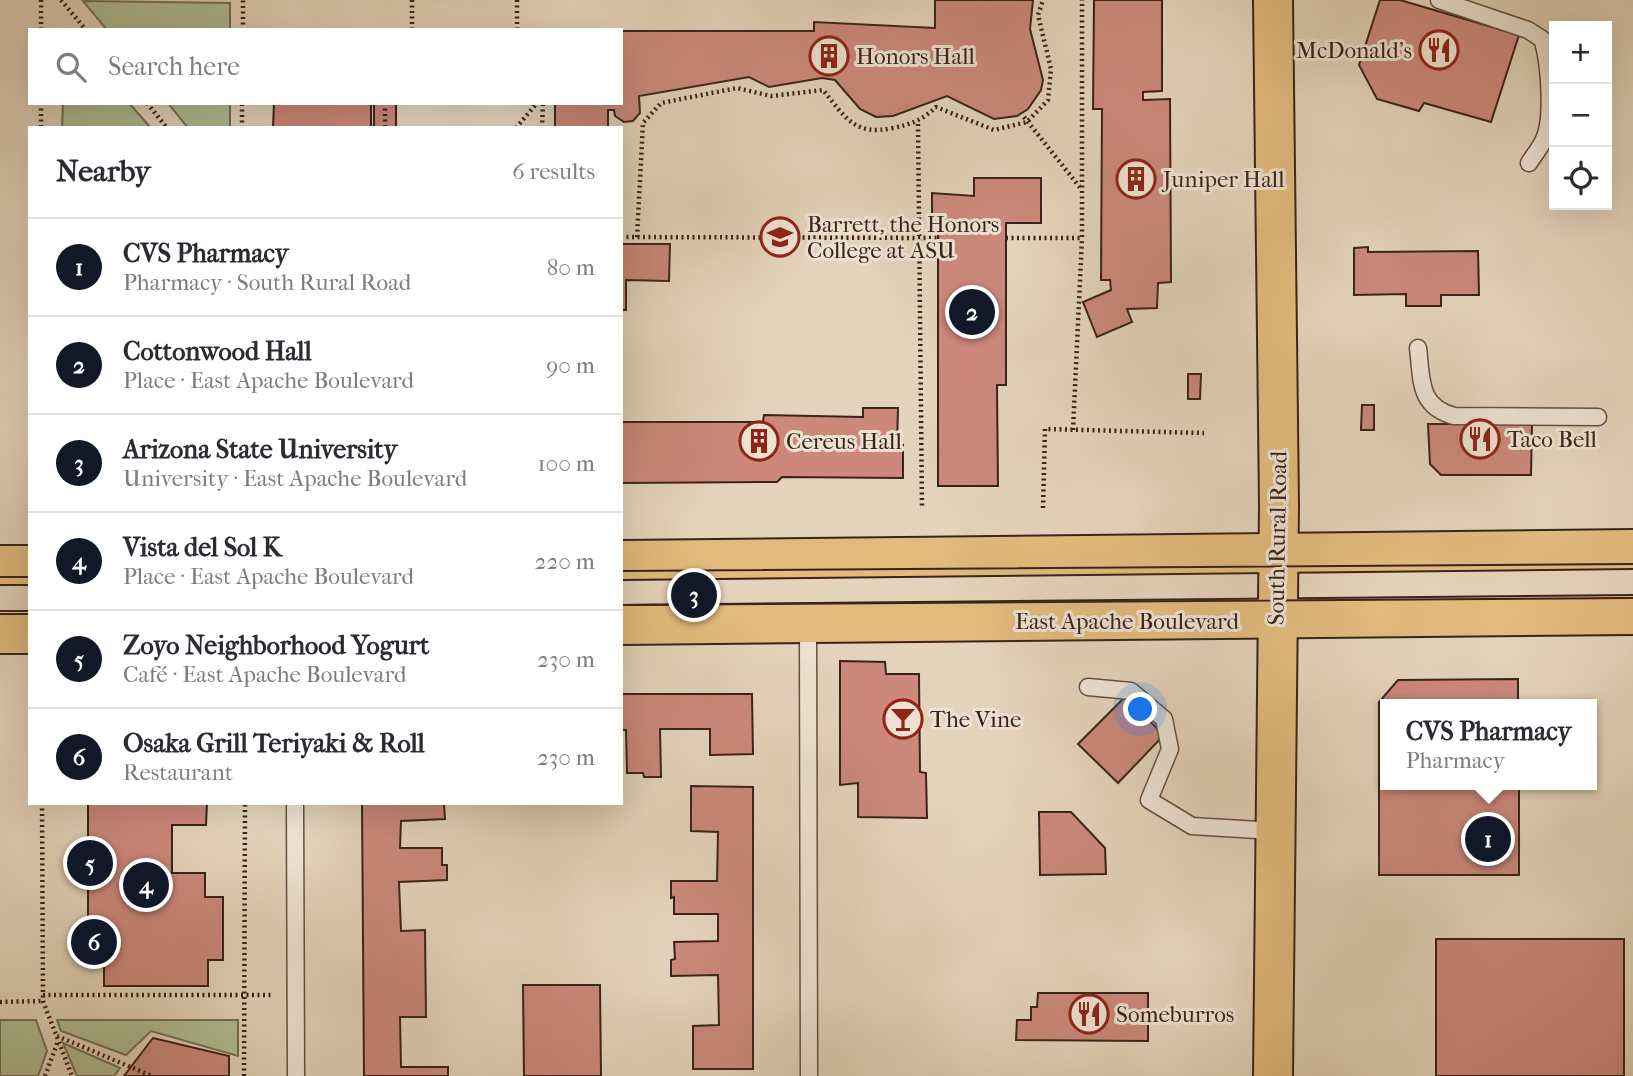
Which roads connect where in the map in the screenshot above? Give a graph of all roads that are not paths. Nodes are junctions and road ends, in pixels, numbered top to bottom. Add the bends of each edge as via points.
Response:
1 (1273, 0) edge
2 (1439, 0) edge
3 (1529, 163) dead end
4 (1418, 348) dead end
5 (1598, 417) dead end
6 (1633, 549) edge
7 (1278, 551) junction
8 (623, 560) edge
9 (0, 565) edge
10 (28, 565) edge
11 (1633, 615) edge
12 (1275, 620) junction
13 (808, 624) junction
14 (623, 625) edge
15 (0, 634) edge
16 (28, 634) edge
17 (1088, 687) dead end
18 (295, 805) edge
19 (1274, 831) junction
20 (296, 1076) edge
21 (809, 1076) edge
22 (1273, 1076) edge

1 - 7 main road, South Rural Road
2 - 3 lane via 1542,39 1547,56 1546,137
4 - 5 lane via 1423,389 1440,412 1454,416
6 - 7 main road
7 - 8 main road
7 - 12 main road, South Rural Road
9 - 10 main road
11 - 12 main road, East Apache Boulevard
12 - 13 main road, East Apache Boulevard
12 - 19 main road, South Rural Road
13 - 14 main road, East Apache Boulevard
13 - 21 lane
15 - 16 main road
17 - 19 lane via 1131,691 1164,719 1170,749 1149,800 1192,826
18 - 20 lane
19 - 22 main road, South Rural Road

